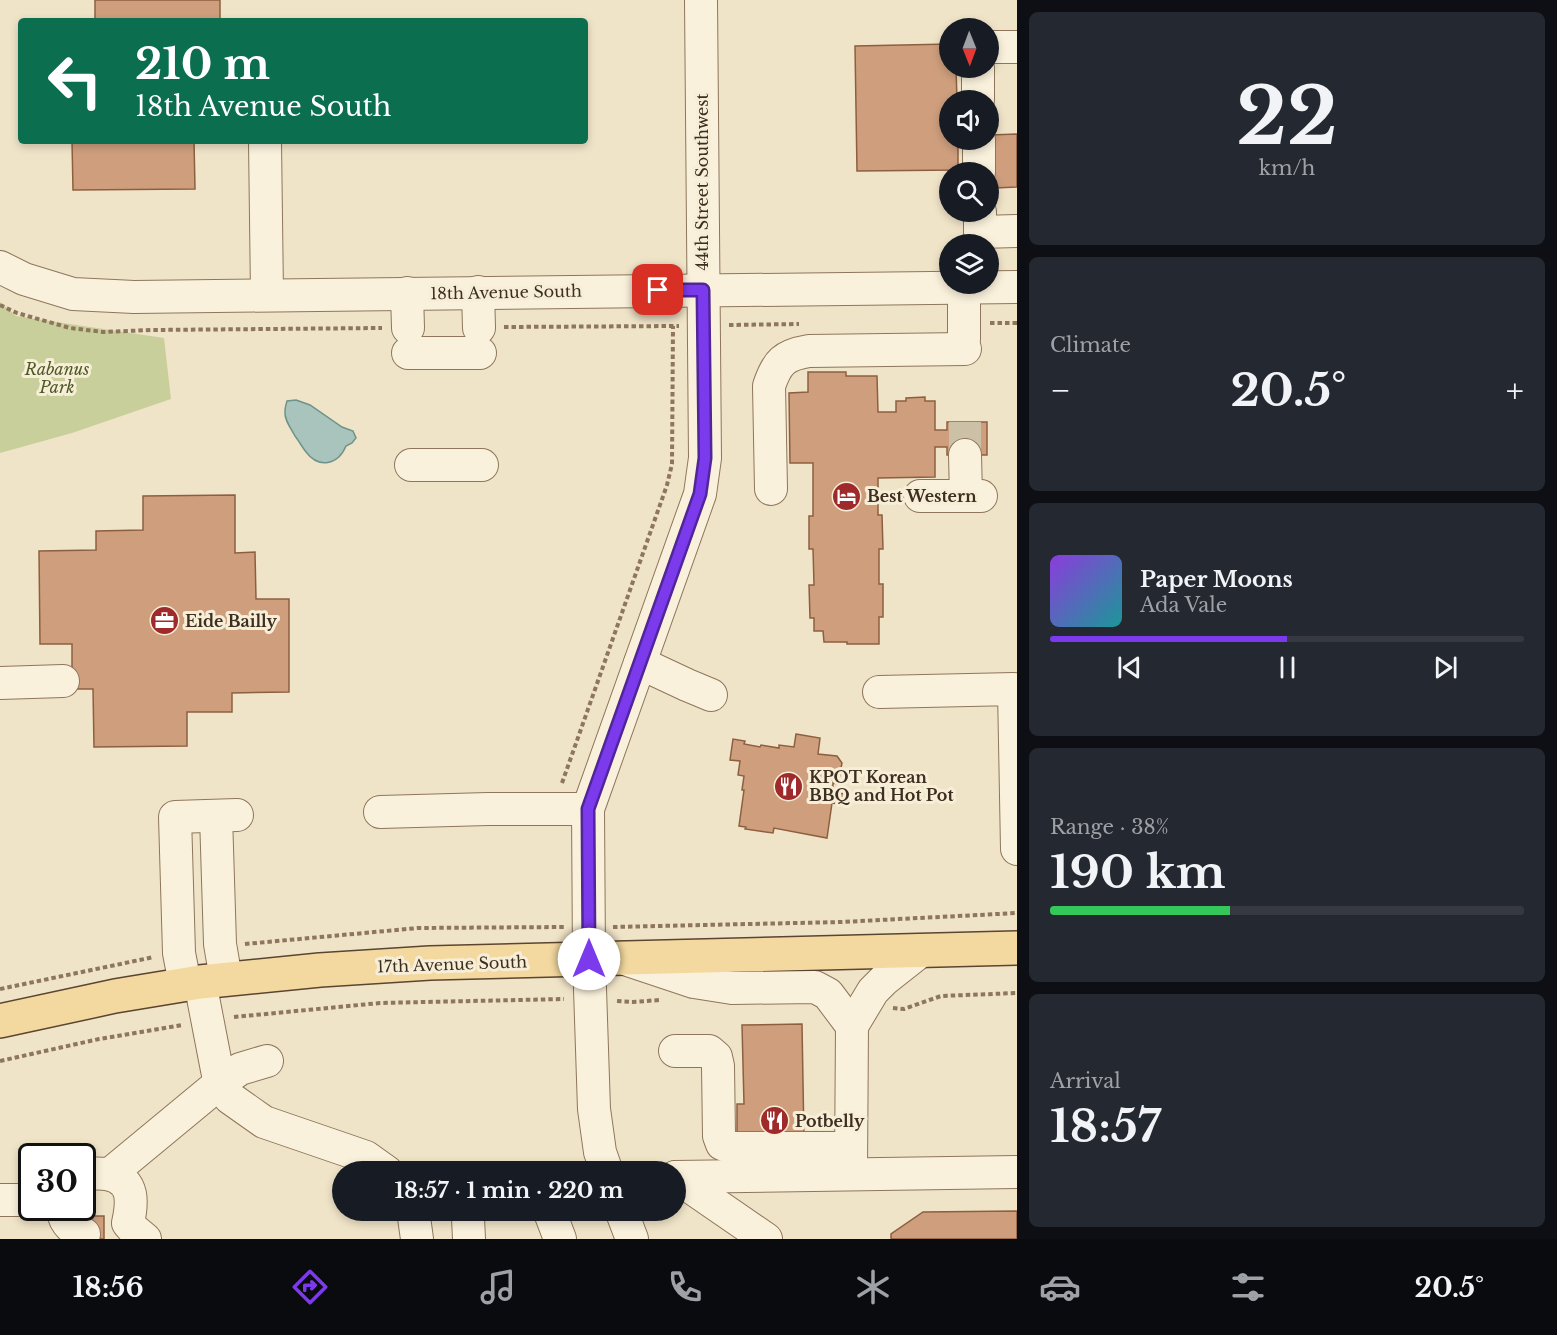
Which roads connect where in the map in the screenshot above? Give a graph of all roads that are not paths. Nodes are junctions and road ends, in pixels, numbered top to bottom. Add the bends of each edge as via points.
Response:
1 (701, 0) edge
2 (265, 144) edge
3 (980, 222) edge
4 (1017, 231) edge
5 (0, 267) edge
6 (939, 287) edge
7 (999, 287) edge
8 (1017, 287) edge
9 (703, 290) junction
10 (478, 292) junction
11 (407, 293) junction
12 (267, 294) junction
13 (964, 294) edge
14 (966, 455) tunnel mouth
15 (411, 465) dead end
16 (482, 465) dead end
17 (771, 489) dead end
18 (920, 496) dead end
19 (640, 663) junction
20 (63, 681) dead end
21 (0, 682) edge
22 (1016, 688) edge
23 (879, 692) dead end
24 (711, 695) dead end
25 (574, 809) junction
26 (380, 812) dead end
27 (1017, 849) edge
28 (219, 888) junction
29 (177, 889) junction
30 (1017, 948) edge
31 (922, 950) junction
32 (621, 958) junction
33 (589, 959) junction
34 (204, 982) junction
35 (857, 1017) junction
36 (0, 1021) edge
37 (675, 1051) dead end
38 (267, 1061) dead end
39 (220, 1083) junction
40 (372, 1161) edge
41 (603, 1161) edge
42 (851, 1161) junction
43 (1017, 1172) edge
44 (96, 1174) edge
45 (686, 1176) edge
46 (686, 1184) edge
47 (0, 1200) edge
48 (18, 1200) edge
49 (66, 1221) edge
50 (415, 1221) edge
51 (553, 1221) edge
52 (625, 1221) edge
53 (115, 1232) edge
54 (417, 1239) edge
55 (560, 1239) edge
56 (632, 1239) edge
57 (766, 1239) edge

1 - 9 street, 44th Street Southwest
2 - 12 street
3 - 4 street via 980,232
5 - 12 street, 18th Avenue South via 73,294
6 - 9 street, 18th Avenue South
7 - 8 street, 18th Avenue South
9 - 10 street, 18th Avenue South
9 - 19 street, 44th Street Southwest via 688,326 705,458 700,494
10 - 11 street, 18th Avenue South
10 - 11 street via 479,340 408,340
11 - 12 street, 18th Avenue South
13 - 17 street via 965,337 809,351 781,362 769,386
14 - 18 street via 974,496
15 - 16 street
19 - 24 street
19 - 25 street, 44th Street Southwest
20 - 21 street
22 - 23 street
22 - 27 street
25 - 26 street
25 - 33 street, 44th Street Southwest
28 - 29 street
28 - 29 street via 227,815 175,817
28 - 34 street via 220,944
29 - 34 street via 179,953
30 - 31 main road, 17th Avenue South
31 - 32 main road, 17th Avenue South
31 - 35 street via 873,991
32 - 33 main road, 17th Avenue South
32 - 35 street via 694,982 732,988 814,987
33 - 34 main road, 17th Avenue South via 320,970
33 - 41 street, 44th Street Southwest via 594,1109
34 - 36 main road, 17th Avenue South
34 - 39 street
35 - 42 street
37 - 42 street via 709,1051 716,1057 722,1144
38 - 39 street via 240,1069
39 - 40 street via 230,1098 264,1122
39 - 44 street
42 - 43 street
42 - 45 street
44 - 53 street via 118,1178 130,1194 130,1209
46 - 57 street
47 - 48 street
49 - 53 street via 75,1231
50 - 54 street
51 - 55 street
52 - 56 street

